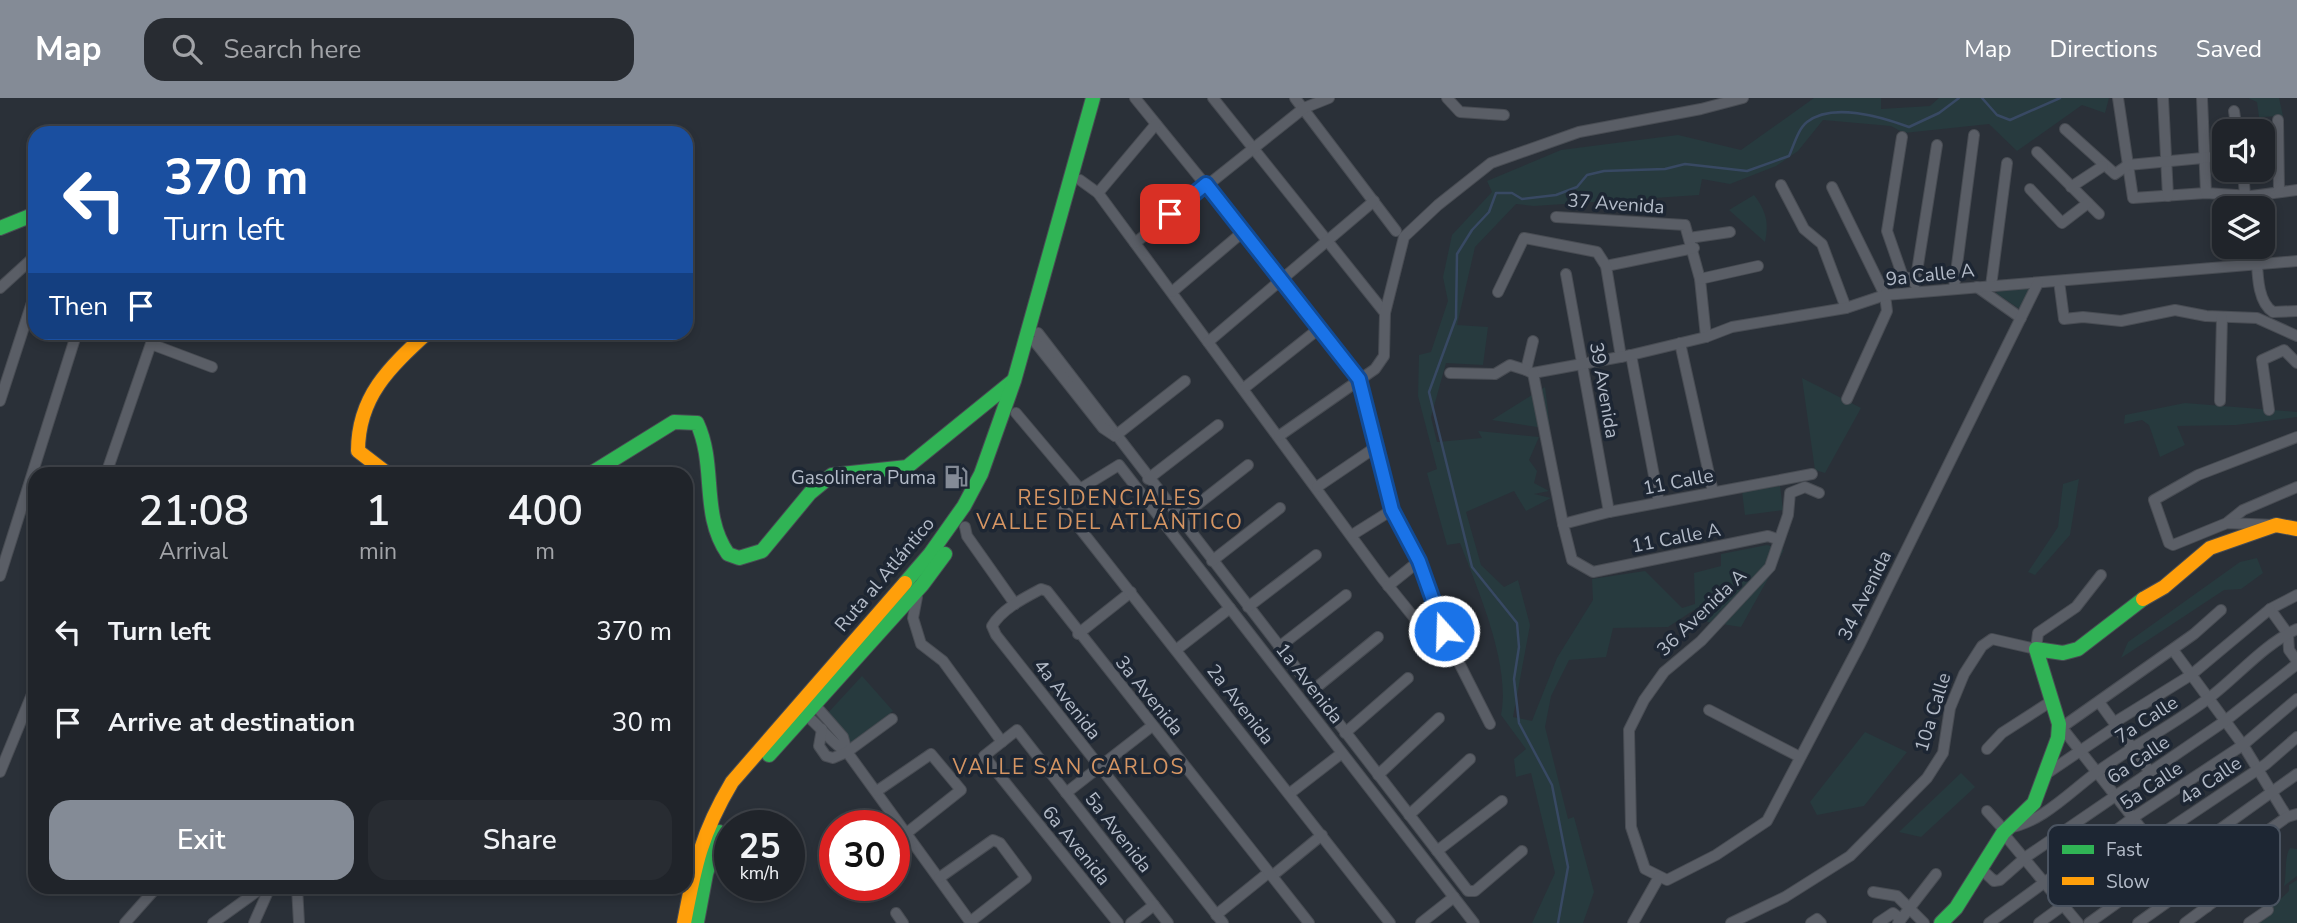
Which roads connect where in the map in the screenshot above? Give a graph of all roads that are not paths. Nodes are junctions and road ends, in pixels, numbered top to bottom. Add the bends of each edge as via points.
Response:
1 (1093, 98) edge
2 (1106, 98) edge
3 (1135, 98) edge
4 (1213, 98) edge
5 (1295, 98) edge
6 (1329, 98) edge
7 (1447, 98) edge
8 (1743, 98) edge
9 (2118, 98) edge
10 (2163, 98) edge
11 (2202, 98) edge
12 (1304, 108) junction
13 (2234, 110) dead end
14 (1504, 115) dead end
15 (2235, 119) edge
16 (2277, 120) dead end
17 (1156, 124) junction
18 (2065, 129) dead end
19 (1974, 135) dead end
20 (1902, 137) dead end
21 (1937, 145) dead end
22 (1254, 146) junction
23 (2037, 152) dead end
24 (2212, 157) edge
25 (2206, 158) junction
26 (2168, 162) junction
27 (2007, 163) dead end
28 (2128, 164) junction
29 (2103, 166) junction
30 (1080, 180) junction
31 (2245, 182) edge
32 (1206, 184) junction
33 (1781, 185) dead end
34 (1832, 187) dead end
35 (2071, 187) junction
36 (2030, 189) dead end
37 (2297, 190) edge
38 (2280, 191) junction
39 (1098, 193) junction
40 (2206, 193) junction
41 (2168, 196) junction
42 (2248, 196) junction
43 (1374, 201) junction
44 (2088, 203) junction
45 (2099, 214) dead end
46 (28, 217) edge
47 (1556, 217) dead end
48 (0, 228) edge
49 (1244, 231) junction
50 (1396, 231) dead end
51 (1730, 232) dead end
52 (1328, 240) junction
53 (1135, 243) junction
54 (1692, 243) junction
55 (2257, 259) edge
56 (2297, 261) edge
57 (28, 262) edge
58 (2258, 264) junction
59 (1606, 266) junction
60 (1758, 266) dead end
61 (1566, 274) dead end
62 (1282, 279) junction
63 (1700, 279) junction
64 (1915, 279) junction
65 (2059, 281) junction
66 (2038, 283) junction
67 (1977, 286) junction
68 (1992, 286) junction
69 (0, 288) edge
70 (1954, 288) junction
71 (1915, 291) junction
72 (1172, 292) junction
73 (1498, 292) dead end
74 (1885, 295) junction
75 (1846, 308) junction
76 (2297, 311) edge
77 (1385, 313) junction
78 (28, 315) edge
79 (2222, 317) junction
80 (2021, 318) junction
81 (1321, 327) junction
82 (2297, 336) edge
83 (1706, 337) junction
84 (1037, 338) junction
85 (74, 340) edge
86 (152, 340) edge
87 (419, 340) edge
88 (1208, 341) junction
89 (1533, 341) dead end
90 (1680, 343) junction
91 (151, 344) junction
92 (1626, 356) junction
93 (1583, 363) junction
94 (2297, 363) edge
95 (212, 367) dead end
96 (1529, 372) junction
97 (1450, 373) dead end
98 (1359, 379) junction
99 (1014, 380) junction
100 (1185, 381) dead end
101 (1243, 389) junction
102 (1847, 399) dead end
103 (0, 401) edge
104 (2220, 401) dead end
105 (2269, 410) dead end
106 (1016, 413) junction
107 (1217, 425) dead end
108 (1115, 436) junction
109 (1279, 436) junction
110 (2297, 437) edge
111 (1376, 447) junction
112 (1248, 466) dead end
113 (34, 467) edge
114 (108, 467) edge
115 (379, 467) edge
116 (601, 467) edge
117 (1812, 474) dead end
118 (1148, 479) junction
119 (28, 487) edge
120 (1317, 487) junction
121 (2297, 487) edge
122 (1080, 489) junction
123 (1713, 492) junction
124 (1819, 493) dead end
125 (1659, 502) junction
126 (1280, 508) dead end
127 (1392, 510) junction
128 (1609, 512) junction
129 (1179, 519) junction
130 (2227, 523) junction
131 (2276, 525) junction
132 (965, 527) junction
133 (1563, 529) junction
134 (2297, 529) edge
135 (1352, 535) junction
136 (1777, 539) junction
137 (1316, 555) dead end
138 (1212, 561) junction
139 (1419, 561) junction
140 (2101, 575) dead end
141 (0, 576) edge
142 (922, 585) junction
143 (1388, 586) junction
144 (1130, 592) junction
145 (1346, 595) dead end
146 (2297, 595) edge
147 (1015, 604) junction
148 (1248, 607) junction
149 (2273, 607) junction
150 (1230, 608) junction
151 (2221, 610) dead end
152 (1420, 625) dead end
153 (2292, 631) edge
154 (1078, 634) junction
155 (1378, 637) dead end
156 (1279, 648) junction
157 (2036, 649) junction
158 (1176, 650) junction
159 (2173, 650) junction
160 (2297, 662) edge
161 (2191, 675) junction
162 (1408, 678) dead end
163 (827, 682) junction
164 (1312, 691) junction
165 (2209, 697) junction
166 (2297, 699) edge
167 (2050, 702) junction
168 (2099, 702) junction
169 (28, 706) edge
170 (811, 710) junction
171 (1709, 710) dead end
172 (1439, 718) dead end
173 (892, 719) dead end
174 (2225, 721) junction
175 (1490, 724) dead end
176 (2062, 724) junction
177 (2116, 724) junction
178 (1152, 726) junction
179 (1345, 733) junction
180 (2297, 737) edge
181 (1002, 742) junction
182 (2243, 745) junction
183 (2134, 747) junction
184 (1987, 749) dead end
185 (847, 752) junction
186 (2080, 752) junction
187 (1342, 753) junction
188 (1800, 757) junction
189 (1470, 759) dead end
190 (2, 766) edge
191 (1099, 768) junction
192 (2257, 769) junction
193 (2097, 772) junction
194 (2150, 772) junction
195 (2297, 774) edge
196 (1378, 775) junction
197 (2043, 776) junction
198 (877, 790) junction
199 (2271, 792) junction
200 (1066, 793) junction
201 (1289, 794) junction
202 (2115, 795) junction
203 (1502, 801) dead end
204 (892, 810) edge
205 (1987, 811) dead end
206 (1409, 815) junction
207 (2292, 816) edge
208 (2134, 817) junction
209 (2073, 825) edge
210 (2123, 825) edge
211 (2140, 825) edge
212 (2175, 825) edge
213 (2227, 825) edge
214 (910, 830) edge
215 (2006, 830) junction
216 (910, 835) edge
217 (1322, 835) junction
218 (2048, 842) edge
219 (1437, 851) junction
220 (1522, 851) dead end
221 (2026, 858) junction
222 (1980, 868) junction
223 (1936, 874) dead end
224 (1270, 875) junction
225 (693, 877) edge
226 (1658, 877) junction
227 (939, 878) junction
228 (2048, 879) edge
229 (2045, 881) junction
230 (2048, 885) edge
231 (1873, 892) dead end
232 (151, 894) edge
233 (252, 894) edge
234 (267, 894) edge
235 (297, 894) edge
236 (690, 894) edge
237 (1454, 897) junction
238 (1154, 905) junction
239 (2063, 906) edge
240 (2065, 906) edge
241 (2112, 906) edge
242 (2161, 906) edge
243 (1909, 907) junction
244 (2207, 907) edge
245 (2268, 910) dead end
246 (1220, 919) edge
247 (1900, 921) edge
248 (970, 922) edge
249 (125, 923) edge
250 (212, 923) edge
251 (254, 923) edge
252 (299, 923) edge
253 (684, 923) edge
254 (697, 923) edge
255 (1118, 923) edge
256 (1131, 923) edge
257 (1168, 923) edge
258 (1309, 923) edge
259 (1390, 923) edge
260 (1421, 923) edge
261 (1474, 923) edge
262 (1633, 923) edge
263 (1731, 923) edge
264 (1811, 923) edge
265 (1821, 923) edge
266 (1878, 923) edge
267 (1924, 923) edge
268 (1941, 923) edge
269 (1990, 923) edge
270 (2039, 923) edge
271 (2078, 923) edge
272 (2089, 923) edge
273 (2138, 923) edge
274 (2185, 923) edge
275 (2249, 923) edge

1 - 99 main road, Ruta al Atlántico
2 - 30 main road, Ruta al Atlántico
3 - 17 street
4 - 22 street
5 - 12 street
6 - 12 street
7 - 14 street via 1460,113
8 - 77 street via 1579,132 1503,158 1480,171 1404,237
9 - 28 street
10 - 26 street
11 - 25 street
12 - 22 street
12 - 43 street
13 - 15 street
16 - 38 street
17 - 32 street
17 - 39 street
18 - 29 street
19 - 70 street
20 - 64 street via 1887,231 1903,277
21 - 64 street
22 - 32 street
22 - 52 street
23 - 35 street
24 - 25 street
25 - 26 street
25 - 40 street
26 - 28 street
26 - 41 street
27 - 68 street
28 - 29 street via 2115,174
28 - 41 street via 2133,198
29 - 35 street
30 - 39 street
30 - 84 main road, Ruta al Atlántico
31 - 42 street
32 - 49 street
32 - 53 street
33 - 75 street via 1804,229 1822,244
34 - 74 street
35 - 44 street
36 - 44 street via 2062,223
37 - 38 street
38 - 42 street
39 - 53 street
40 - 41 street
40 - 42 street
43 - 50 street
43 - 52 street
44 - 45 street
46 - 48 main road
47 - 54 street, 37 Avenida via 1684,225
49 - 62 street
49 - 72 street
51 - 54 street
52 - 62 street
52 - 77 street
53 - 72 street
54 - 59 street
54 - 63 street
55 - 58 street
56 - 58 street, 9a Calle A
57 - 69 street
58 - 65 street, 9a Calle A
58 - 76 street via 2261,294 2273,312
59 - 73 street via 1592,250 1524,238
59 - 92 street
60 - 63 street
61 - 93 street, 39 Avenida
62 - 81 street
62 - 88 street
63 - 83 street
64 - 71 street
65 - 66 street, 9a Calle A
65 - 79 street via 2064,318 2121,321 2175,310
66 - 68 street, 9a Calle A
66 - 80 street, 34 Avenida
67 - 68 street, 9a Calle A
67 - 70 street, 9a Calle A
67 - 80 street
70 - 71 street, 9a Calle A
71 - 74 street, 9a Calle A
72 - 88 street
74 - 75 street, 9a Calle A
74 - 102 street via 1887,311
75 - 83 street, 9a Calle A via 1732,327
77 - 98 street via 1384,356
78 - 103 street
79 - 82 street via 2257,318
79 - 104 street
80 - 188 street, 34 Avenida
81 - 98 street
81 - 101 street
83 - 90 street, 9a Calle A
84 - 106 main road, Ruta al Atlántico
84 - 108 street via 1103,428
85 - 113 street
86 - 91 street
87 - 115 main road via 384,372 358,428 358,451
88 - 101 street
89 - 96 street
90 - 92 street, 9a Calle A
90 - 123 street
91 - 95 street
91 - 114 street
92 - 93 street, 9a Calle A
92 - 125 street
93 - 96 street, 9a Calle A
93 - 128 street, 39 Avenida
94 - 105 street via 2284,350 2262,360
96 - 97 street, 9a Calle A via 1510,365 1495,374
96 - 133 street
98 - 109 street
98 - 111 street
99 - 116 main road via 907,467 892,473 839,472 823,480 762,551 751,557 728,554 713,535 705,442 697,423 674,422
99 - 163 main road, Ruta al Atlántico via 996,438 964,506
100 - 108 street
101 - 109 street
106 - 122 street
106 - 132 main road, Ruta al Atlántico via 997,467
107 - 118 street
108 - 118 street
109 - 120 street
110 - 130 street via 2199,475 2154,499 2171,544
111 - 120 street
111 - 127 street
112 - 129 street
117 - 123 street, 11 Calle
118 - 129 street
119 - 141 street
120 - 135 street
121 - 130 street via 2243,510
122 - 144 street, 2a Avenida via 1063,507
122 - 150 street, 1a Avenida via 1119,465
123 - 125 street, 11 Calle
124 - 136 street, 36 Avenida A via 1805,487 1790,493 1788,515
125 - 128 street, 11 Calle
126 - 138 street
127 - 135 street
127 - 139 street
128 - 133 street, 11 Calle
129 - 138 street
130 - 131 street
131 - 134 main road, 10a Calle
131 - 157 main road, 10a Calle via 2210,548 2078,649 2063,653
132 - 142 main road, Ruta al Atlántico
132 - 147 street
133 - 136 street, 11 Calle A via 1572,560 1592,572 1768,536
135 - 143 street
136 - 226 street, 36 Avenida A via 1770,568 1701,641 1674,661 1644,700 1629,730 1631,827 1645,869
137 - 148 street
138 - 148 street
139 - 143 street
139 - 175 street via 1447,639
140 - 157 street via 2076,607 2038,633
142 - 163 main road, Ruta al Atlántico
142 - 181 street via 914,606 916,635 943,661
143 - 152 street
144 - 154 street
144 - 158 street, 2a Avenida
145 - 156 street
146 - 149 street
147 - 154 street, 3a Avenida via 1041,589 1047,591
147 - 191 street, 4a Avenida via 992,626
148 - 156 street
149 - 153 street
149 - 161 street
150 - 158 street
150 - 187 street, 1a Avenida
151 - 159 street
153 - 160 street via 2289,650
153 - 165 street, 7a Calle
154 - 178 street, 3a Avenida
155 - 164 street
156 - 164 street
157 - 167 main road
157 - 263 street, 10a Calle via 1992,639 1986,642 1964,674 1950,708 1943,753 1927,778 1850,856 1785,897
158 - 201 street, 2a Avenida
159 - 161 street
159 - 168 street
160 - 174 street, 6a Calle
161 - 165 street
161 - 177 street
162 - 179 street
163 - 170 main road, Ruta al Atlántico
163 - 225 main road, Ruta al Atlántico via 763,743 732,782 713,814
164 - 179 street
165 - 174 street
165 - 183 street, 7a Calle
166 - 182 street, 5a Calle
167 - 176 main road
167 - 184 street via 2002,733
168 - 176 street
168 - 177 street
169 - 190 street
170 - 185 street via 834,744
170 - 254 main road, Ruta al Atlántico via 725,815 706,874
171 - 188 street
172 - 196 street
173 - 185 street
174 - 182 street
174 - 194 street, 6a Calle
176 - 186 street
176 - 197 main road
177 - 183 street
177 - 186 street
178 - 191 street
178 - 224 street, 3a Avenida
179 - 196 street
180 - 192 street, 4a Calle
181 - 200 street, 5a Avenida via 1017,730
181 - 255 street, 6a Avenida via 984,755
182 - 192 street
182 - 208 street, 5a Calle
183 - 193 street, 7a Calle
183 - 194 street
185 - 198 street
186 - 193 street
186 - 197 street
187 - 201 street
187 - 237 street, 1a Avenida
188 - 226 street, 34 Avenida via 1763,826 1672,879
189 - 206 street
191 - 200 street
191 - 246 street, 4a Avenida
192 - 199 street
192 - 212 street, 4a Calle
193 - 202 street
193 - 215 street, 7a Calle via 2041,814
194 - 202 street, 6a Calle
195 - 199 street
196 - 206 street
197 - 215 main road via 2034,803
198 - 204 street
198 - 214 street via 931,754 961,790
199 - 207 street
199 - 213 street
200 - 238 street, 5a Avenida
201 - 217 street, 2a Avenida
202 - 208 street
202 - 209 street, 6a Calle
203 - 219 street
205 - 215 street
206 - 219 street
208 - 210 street, 5a Calle
208 - 211 street
215 - 221 street
215 - 222 main road
216 - 227 street
217 - 224 street
217 - 259 street, 2a Avenida
218 - 221 street, 6a Calle
219 - 220 street via 1472,892
221 - 222 street, 6a Calle via 1997,881
221 - 229 street
222 - 268 main road via 1956,908
223 - 243 street
224 - 246 street
224 - 258 street, 3a Avenida
226 - 262 street
227 - 248 street
227 - 248 street via 997,840 1026,878
228 - 229 street, 5a Calle
229 - 230 street
229 - 269 street, 5a Calle
231 - 243 street via 1897,895
232 - 249 street
233 - 250 street
234 - 251 street
235 - 252 street
236 - 253 main road, Ruta al Atlántico
237 - 260 street
237 - 261 street, 1a Avenida
238 - 256 street
238 - 257 street, 5a Avenida
239 - 270 street, 4a Calle
240 - 271 street
241 - 272 street
242 - 273 street
243 - 247 street
243 - 267 street
244 - 274 street
245 - 275 street
247 - 266 street via 1893,913
264 - 265 street via 1817,919

